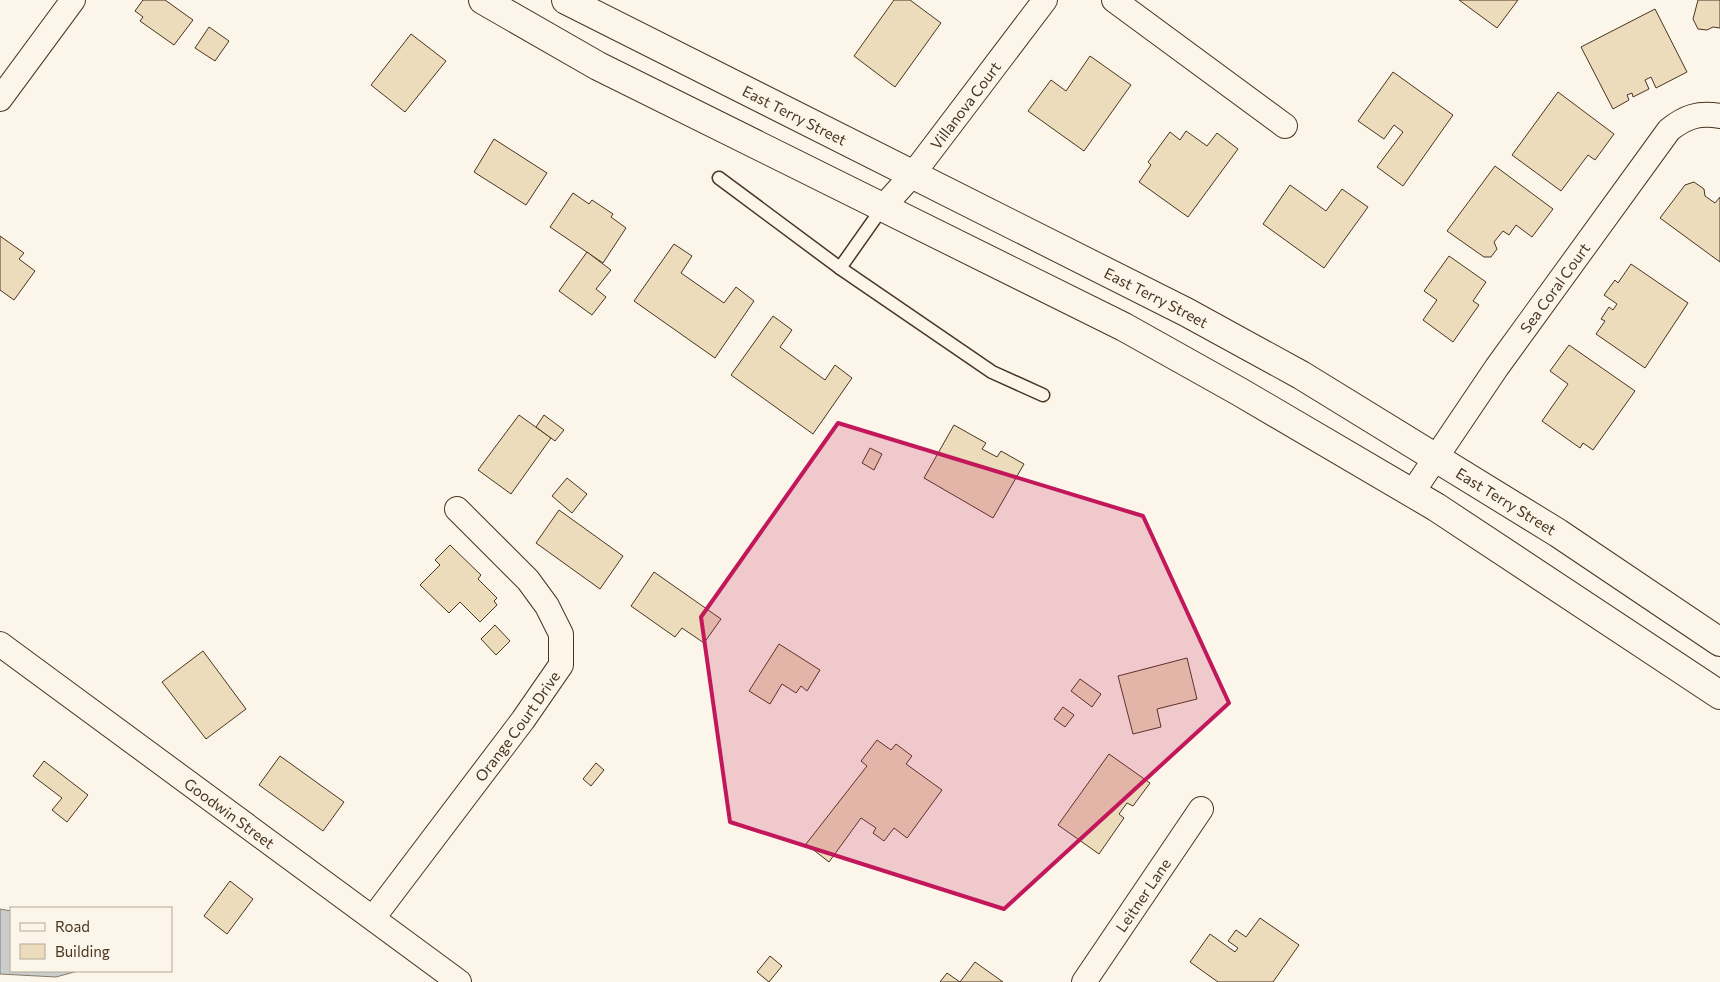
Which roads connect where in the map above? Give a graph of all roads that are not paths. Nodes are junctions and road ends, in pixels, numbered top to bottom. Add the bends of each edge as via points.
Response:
1 (74, 0) edge
2 (483, 0) edge
3 (566, 0) edge
4 (1045, 0) edge
5 (1114, 0) edge
6 (0, 99) edge
7 (1720, 116) edge
8 (1285, 126) dead end
9 (913, 174) junction
10 (719, 178) dead end
11 (883, 207) junction
12 (840, 268) junction
13 (1043, 395) dead end
14 (1436, 456) junction
15 (1412, 493) junction
16 (456, 509) dead end
17 (1720, 642) edge
18 (0, 644) edge
19 (1720, 696) edge
20 (1201, 809) dead end
21 (372, 918) junction
22 (459, 982) edge
23 (1084, 982) edge

1 - 6 street
2 - 11 street via 598,66
3 - 9 street, East Terry Street
4 - 9 street, Villanova Court
5 - 8 street
7 - 14 street, Sea Coral Court via 1691,116 1669,130
9 - 11 street, Villanova Court
9 - 14 street, East Terry Street via 1186,312 1301,375
10 - 12 lane
11 - 12 lane
11 - 15 street via 1124,327
12 - 13 lane via 992,372
14 - 15 street, Sea Coral Court
14 - 17 street, East Terry Street
15 - 19 street via 1588,606
16 - 21 street, Orange Court Drive via 528,580 547,606 561,634 561,665
18 - 21 street, Goodwin Street
20 - 23 street, Leitner Lane
21 - 22 street, Goodwin Street

